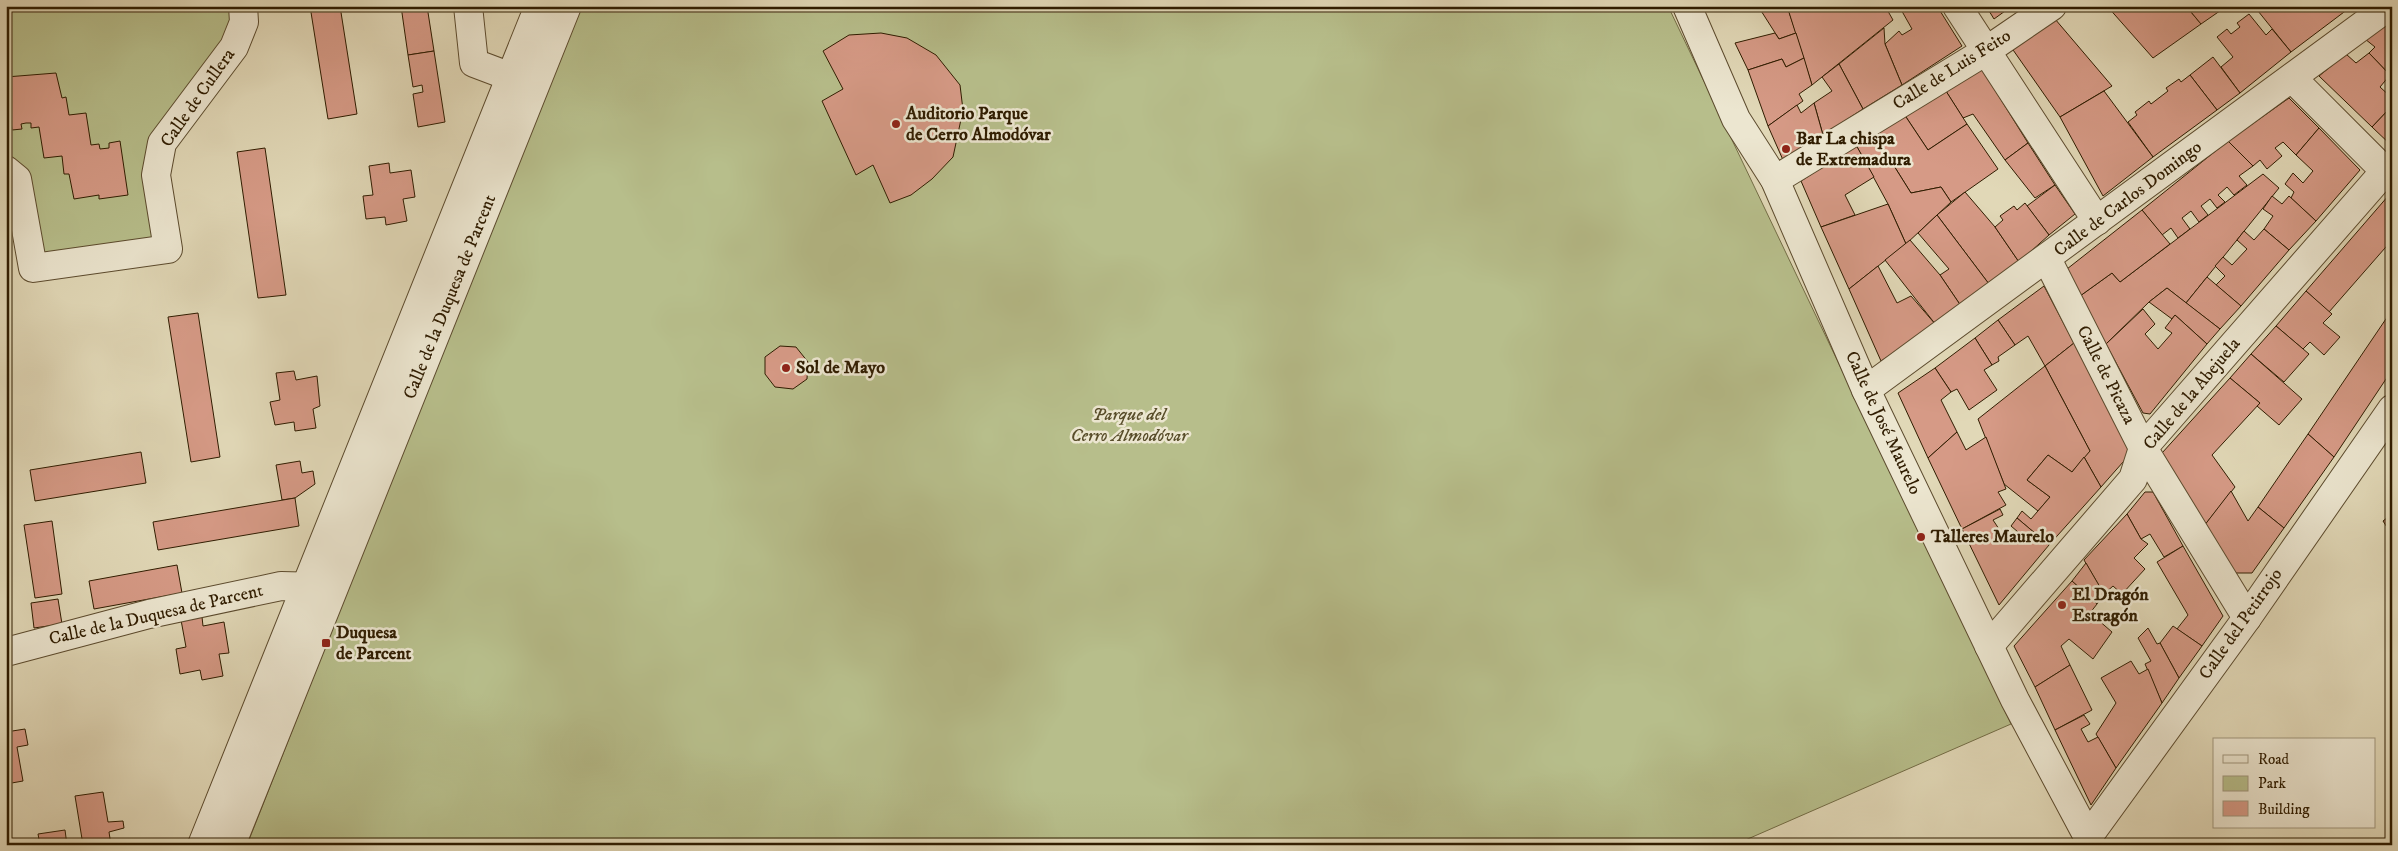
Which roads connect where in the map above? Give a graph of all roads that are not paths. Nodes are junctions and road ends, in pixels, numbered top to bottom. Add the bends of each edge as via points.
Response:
1 (243, 6) edge
2 (468, 6) edge
3 (539, 6) edge
4 (566, 6) edge
5 (1957, 6) edge
6 (2052, 6) edge
7 (2389, 6) edge
8 (1691, 8) edge
9 (1986, 51) junction
10 (511, 77) junction
11 (2292, 78) junction
12 (6, 170) edge
13 (2388, 174) edge
14 (1775, 180) junction
15 (2097, 221) junction
16 (2047, 259) junction
17 (1866, 390) junction
18 (2392, 409) edge
19 (2143, 448) junction
20 (306, 585) junction
21 (334, 588) junction
22 (2247, 618) junction
23 (1989, 646) junction
24 (6, 652) edge
25 (2078, 841) edge
26 (202, 845) edge
27 (232, 845) edge

1 - 12 street, Calle de Cullera via 244,22 234,47 162,143 156,175 168,249 32,268 17,179
2 - 10 street via 474,63
3 - 10 street, Calle de la Duquesa de Parcent
4 - 21 street, Calle de la Duquesa de Parcent
5 - 9 street
6 - 9 street, Calle de Luis Feito
7 - 11 street, Calle de Carlos Domingo
8 - 14 street, Calle de José Maurelo via 1736,119
9 - 14 street, Calle de Luis Feito
9 - 15 street
10 - 20 street, Calle de la Duquesa de Parcent
11 - 13 street
11 - 15 street, Calle de Carlos Domingo
13 - 19 street, Calle de la Abejuela
14 - 17 street, Calle de José Maurelo
15 - 16 street, Calle de Carlos Domingo
16 - 17 street, Calle de Carlos Domingo
16 - 19 street, Calle de Picaza
17 - 23 street, Calle de José Maurelo
18 - 22 street, Calle del Petirrojo
19 - 22 street, Calle de Picaza
19 - 23 street, Calle de la Abejuela via 2133,478
20 - 21 street, Calle de la Duquesa de Parcent
20 - 24 street, Calle de la Duquesa de Parcent via 280,586 149,614
20 - 26 street, Calle de la Duquesa de Parcent
21 - 27 street, Calle de la Duquesa de Parcent
22 - 25 street, Calle del Petirrojo
23 - 25 street, Calle de José Maurelo

